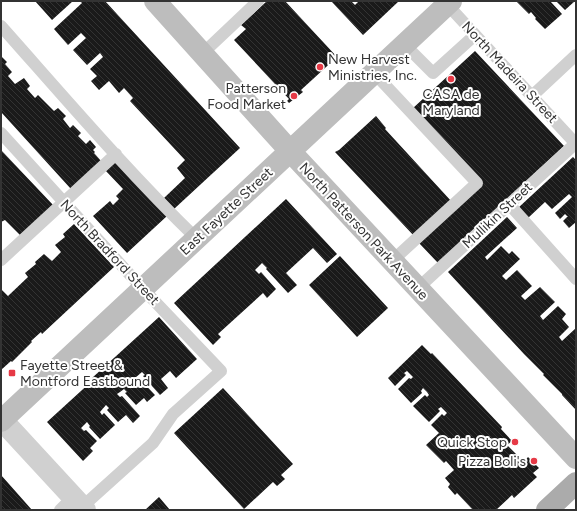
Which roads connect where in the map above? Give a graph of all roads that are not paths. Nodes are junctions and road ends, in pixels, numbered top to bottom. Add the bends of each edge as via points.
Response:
1 (155, 1) edge
2 (258, 1) edge
3 (448, 2) edge
4 (1, 26) edge
5 (475, 35) junction
6 (404, 45) junction
7 (203, 53) junction
8 (576, 55) edge
9 (374, 73) junction
10 (532, 96) junction
11 (1, 133) edge
12 (576, 143) edge
13 (290, 151) junction
14 (116, 154) junction
15 (64, 202) junction
16 (509, 204) junction
17 (197, 239) junction
18 (2, 257) edge
19 (392, 261) junction
20 (576, 279) edge
21 (418, 288) junction
22 (143, 289) junction
23 (1, 420) edge
24 (576, 458) edge
25 (576, 483) edge
26 (75, 506) edge
27 (547, 510) edge

1 - 7 street, North Patterson Park Avenue
2 - 7 lane
3 - 5 lane, North Madeira Street
3 - 6 street, East Fayette Street
4 - 14 lane
5 - 6 lane via 433,73
5 - 10 lane, North Madeira Street
6 - 9 street, East Fayette Street
7 - 13 street, North Patterson Park Avenue
8 - 10 lane
9 - 13 street, East Fayette Street
9 - 19 lane via 477,183
10 - 12 lane, North Madeira Street
11 - 15 lane, North Bradford Street
12 - 16 lane, Mullikin Street
13 - 17 street, East Fayette Street
13 - 19 street, North Patterson Park Avenue
14 - 15 lane
14 - 17 lane
15 - 18 lane
15 - 22 lane, North Bradford Street
16 - 20 lane
16 - 21 lane, Mullikin Street
17 - 22 street, East Fayette Street
19 - 21 street, North Patterson Park Avenue
21 - 24 street, North Patterson Park Avenue
22 - 23 street, East Fayette Street
22 - 26 lane, North Bradford Street via 221,371 173,414 153,443
23 - 26 street
25 - 27 main road

